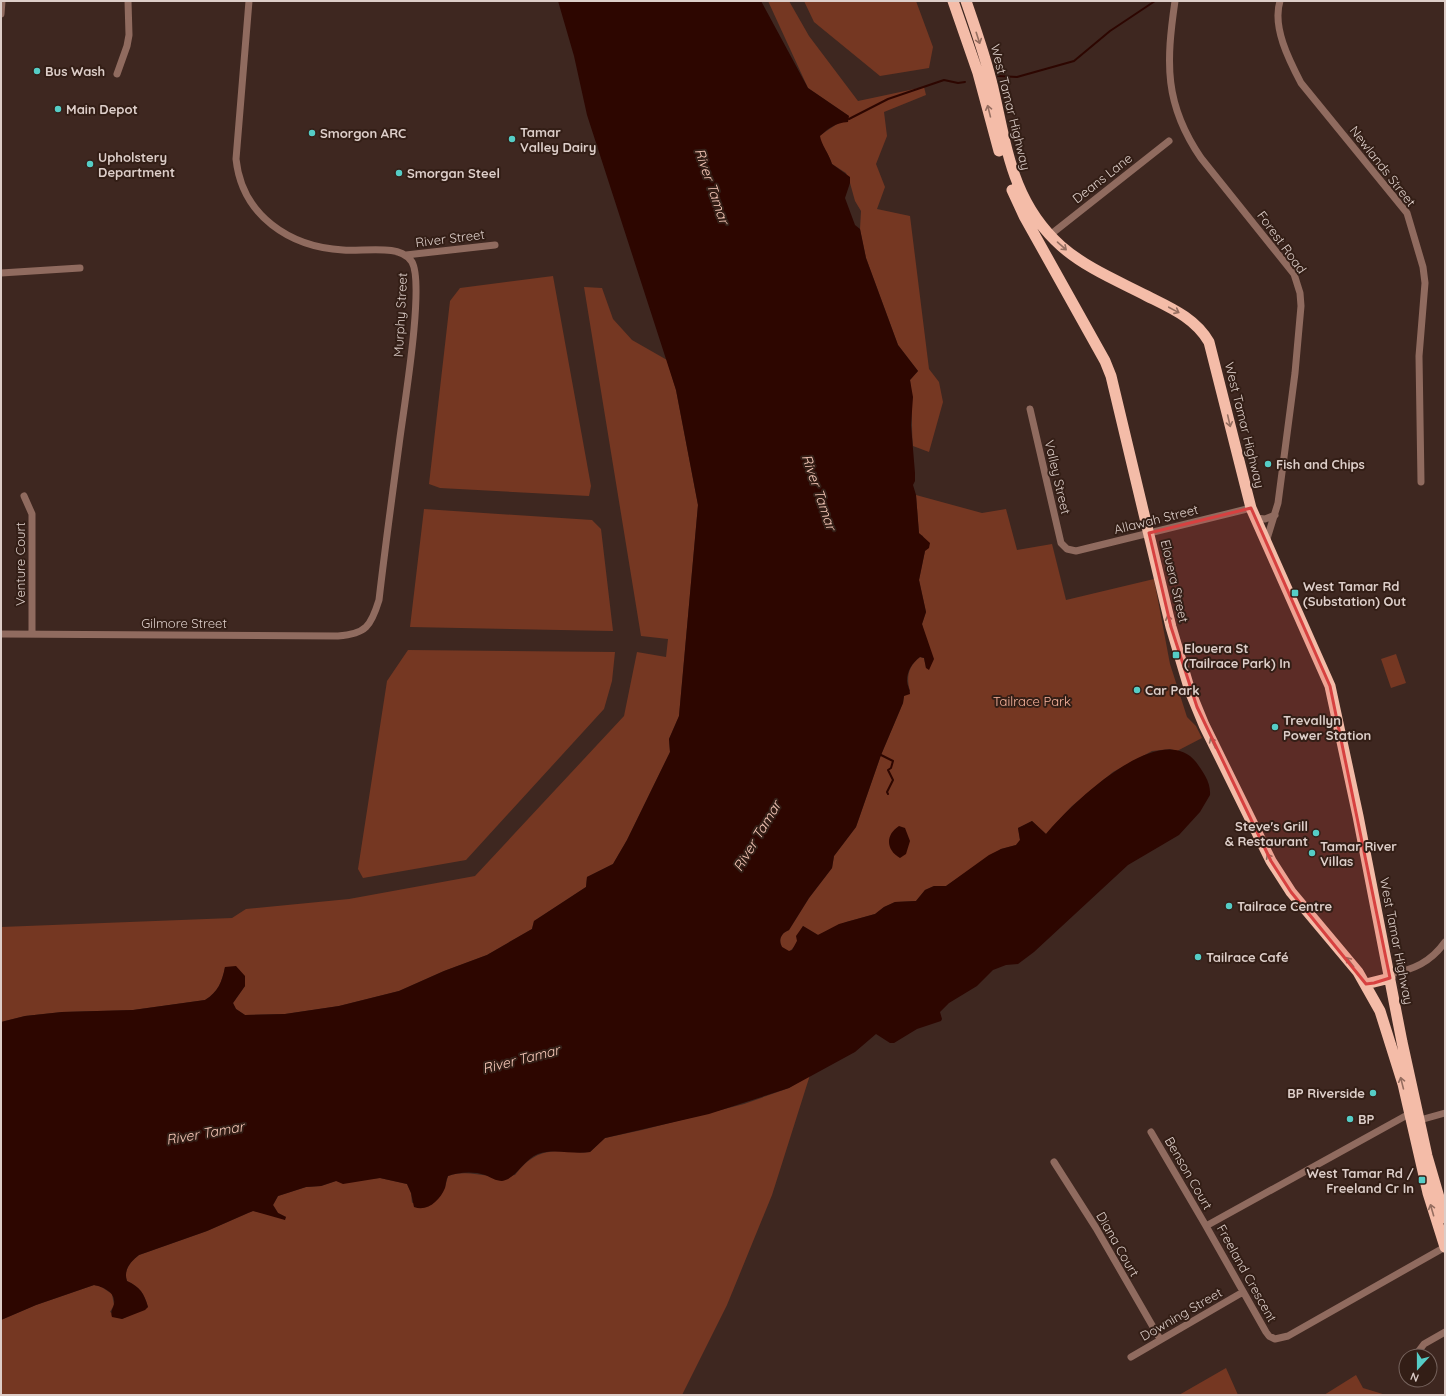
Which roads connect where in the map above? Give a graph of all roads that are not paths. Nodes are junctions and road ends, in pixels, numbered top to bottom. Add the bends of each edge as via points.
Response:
1 (2, 1) edge
2 (128, 1) edge
3 (249, 1) edge
4 (952, 1) edge
5 (966, 1) edge
6 (1175, 1) edge
7 (1280, 1) edge
8 (1, 14) edge
9 (117, 74) dead end
10 (1169, 141) dead end
11 (1050, 235) junction
12 (1037, 239) joint
13 (495, 245) dead end
14 (406, 255) junction
15 (80, 268) dead end
16 (1, 273) edge
17 (1030, 409) dead end
18 (1421, 482) dead end
19 (24, 496) dead end
20 (1254, 513) junction
21 (1275, 514) junction
22 (1149, 533) junction
23 (1266, 542) junction
24 (1067, 548) joint
25 (365, 630) joint
26 (1, 634) edge
27 (32, 634) junction
28 (1445, 942) edge
29 (1390, 976) junction
30 (1369, 989) junction
31 (1445, 1113) edge
32 (1409, 1114) junction
33 (1420, 1120) junction
34 (1151, 1132) dead end
35 (1054, 1162) dead end
36 (1445, 1218) edge
37 (1206, 1226) junction
38 (1445, 1247) edge
39 (1243, 1292) junction
40 (1445, 1332) edge
41 (1160, 1339) junction
42 (1421, 1348) edge
43 (1131, 1357) dead end

1 - 8 street
2 - 9 street via 127,46
3 - 14 street, Murphy Street via 236,159 240,179 253,207 274,228 299,241 342,250 393,250
12 -> 4 highway, West Tamar Highway via 1008,182 979,78
5 -> 11 highway, West Tamar Highway via 988,71 1015,180 1030,210
6 - 21 street, Forest Road via 1169,65 1170,88 1178,117 1201,158 1294,274 1300,293 1295,373
7 - 18 street, Newlands Street via 1279,24 1293,68 1301,83 1410,221 1425,283 1419,356
10 - 11 street, Deans Lane
11 -> 20 highway, West Tamar Highway via 1066,250 1090,266 1183,314 1202,332 1212,350
12 - 22 highway, Elouera Street via 1102,355 1111,376
13 - 14 street, River Street
14 - 25 street, Murphy Street via 414,267 416,281 412,347 379,600 374,618
15 - 16 street
17 - 24 street, Valley Street via 1061,543
19 - 27 street, Venture Court via 32,514
20 - 21 street, Allawah Street via 1265,519
20 - 22 street, Allawah Street
20 - 23 highway, West Tamar Highway
21 - 23 street, Forest Road
22 - 24 street, Allawah Street via 1076,551
30 -> 22 highway, Elouera Street via 1349,960 1279,874 1204,725 1177,649
23 - 29 highway, West Tamar Highway via 1330,686
25 - 27 street, Gilmore Street via 348,636
26 - 27 street, Gilmore Street
28 - 29 street via 1436,954 1425,962
29 - 30 highway
29 - 33 highway, West Tamar Highway
32 -> 30 highway via 1393,1050 1380,1011
31 - 33 street
32 - 37 street, Freeland Crescent
38 -> 32 highway via 1428,1193
33 - 36 highway, West Tamar Highway via 1431,1172
34 - 37 street, Benson Court
35 - 41 street, Diana Court via 1096,1228
37 - 39 street, Freeland Crescent
38 - 39 street, Freeland Crescent via 1281,1339 1270,1336
39 - 41 street, Downing Street
40 - 42 street
41 - 43 street, Downing Street

